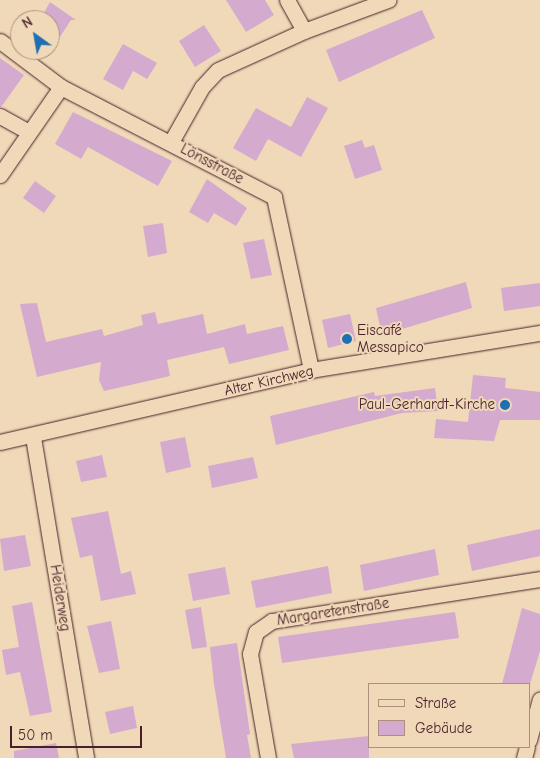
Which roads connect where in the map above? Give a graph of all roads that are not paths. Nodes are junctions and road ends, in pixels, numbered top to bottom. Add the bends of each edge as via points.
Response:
1 (287, 0) edge
2 (388, 0) edge
3 (304, 31) junction
4 (0, 41) edge
5 (61, 87) junction
6 (0, 116) edge
7 (29, 132) junction
8 (171, 142) junction
9 (0, 175) edge
10 (540, 334) edge
11 (311, 370) junction
12 (33, 437) junction
13 (0, 442) edge
14 (540, 580) edge
15 (540, 699) edge
16 (530, 736) edge
17 (86, 758) edge
18 (268, 758) edge

1 - 3 street
2 - 3 street
3 - 8 street via 218,70 202,87
4 - 5 street, Lönsstraße
5 - 7 street
5 - 8 street, Lönsstraße
6 - 7 street
7 - 9 street
8 - 11 street, Lönsstraße via 274,197
10 - 11 street, Alter Kirchweg
11 - 12 street, Alter Kirchweg
12 - 13 street, Alter Kirchweg
12 - 17 street, Heiderweg
14 - 18 street, Margaretenstraße via 272,621 256,632 250,654
15 - 16 street

